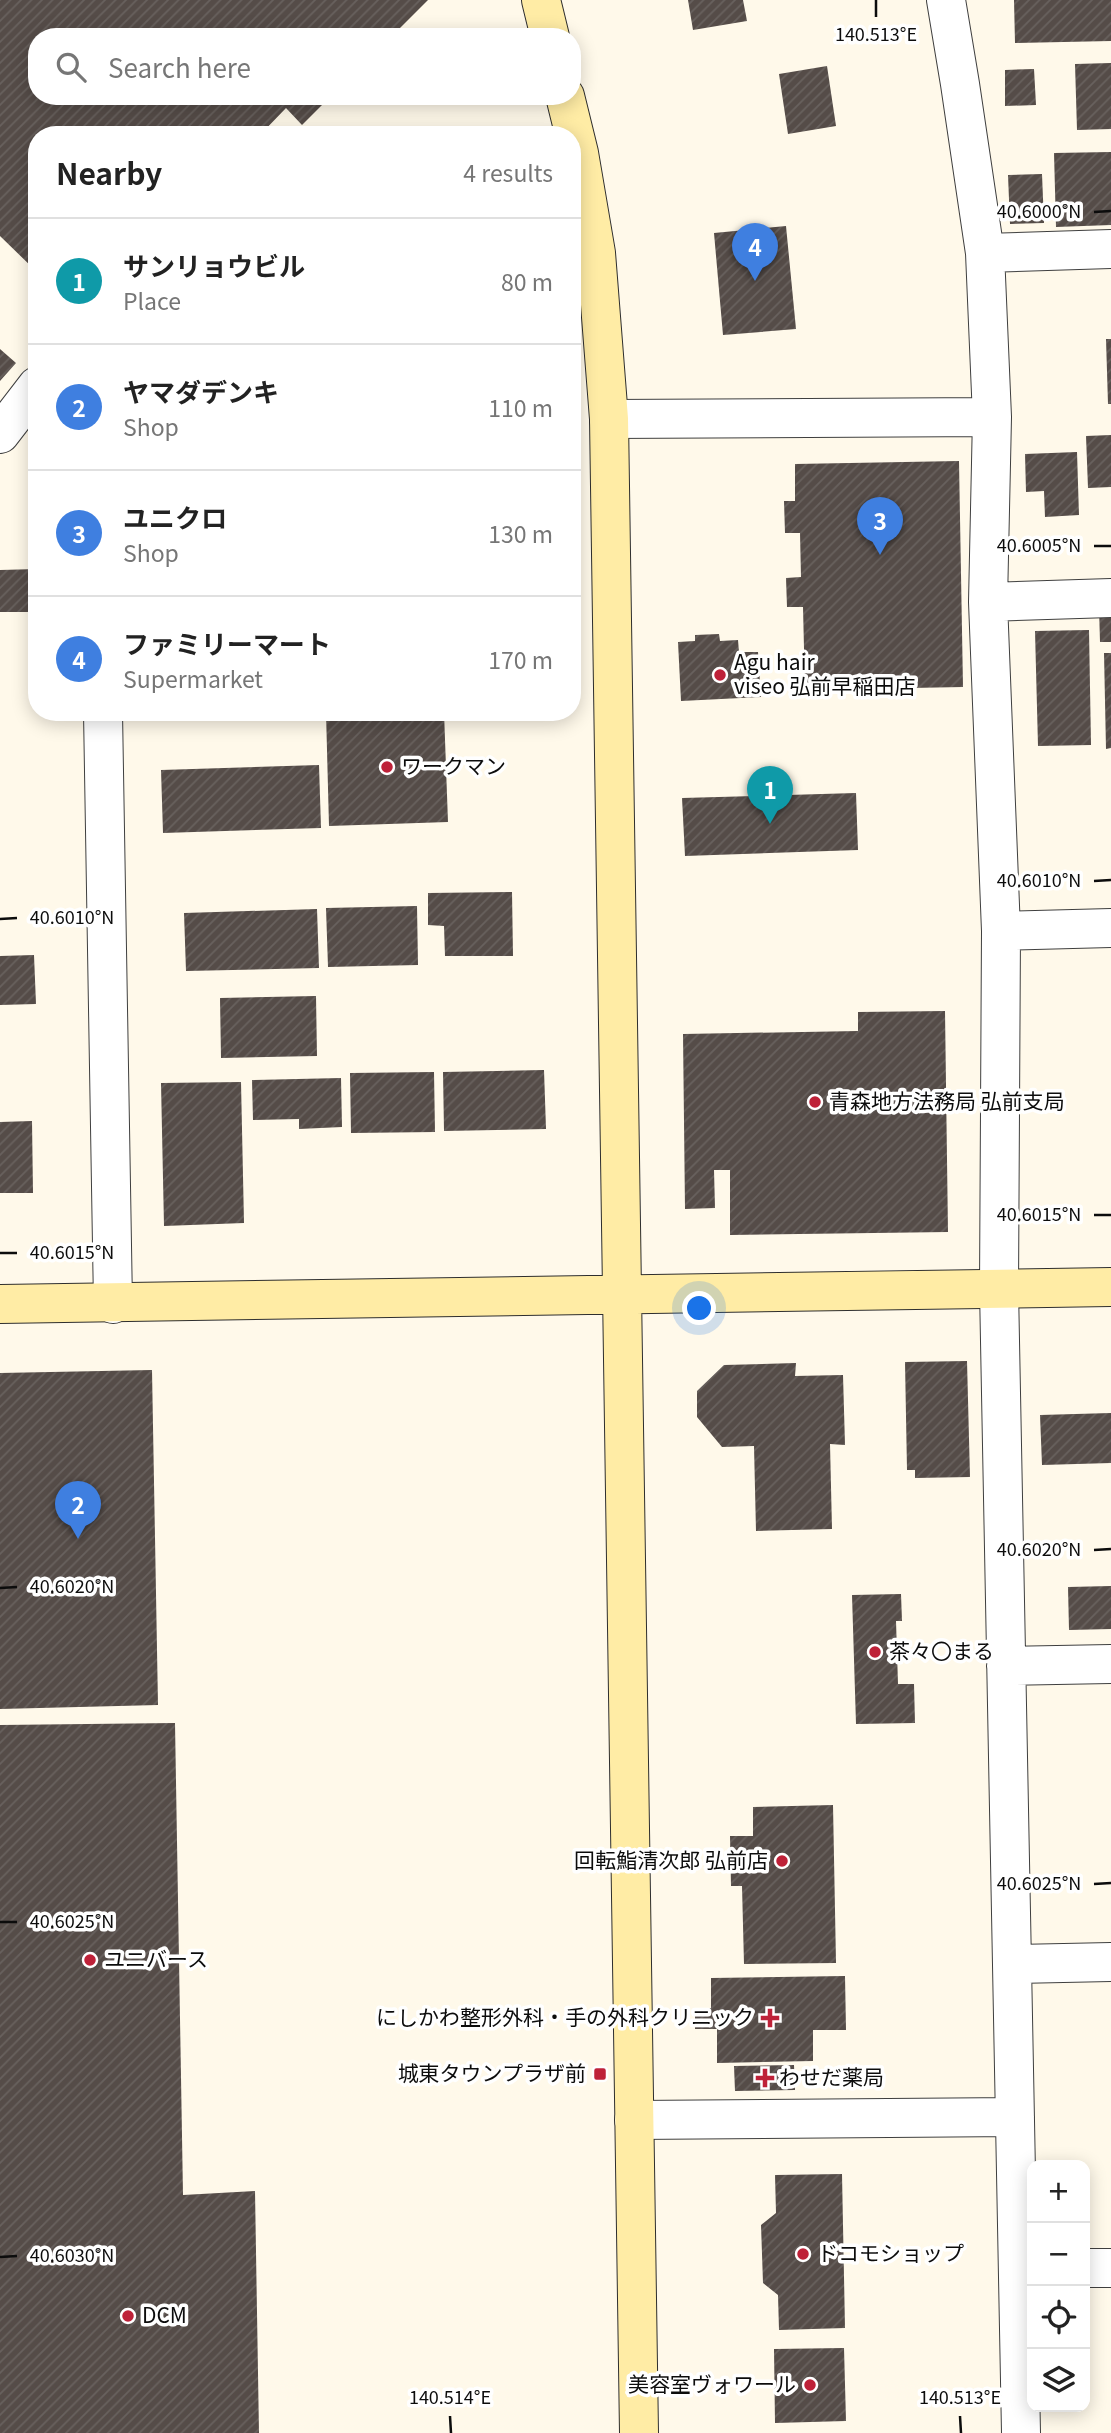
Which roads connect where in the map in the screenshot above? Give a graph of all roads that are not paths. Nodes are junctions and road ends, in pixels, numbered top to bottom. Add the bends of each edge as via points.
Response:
1 (541, 0) edge
2 (946, 0) edge
3 (548, 28) edge
4 (567, 105) edge
5 (571, 126) edge
6 (581, 178) edge
7 (1111, 249) edge
8 (985, 253) junction
9 (28, 402) edge
10 (992, 418) junction
11 (609, 419) junction
12 (0, 433) edge
13 (1111, 598) edge
14 (988, 601) junction
15 (103, 721) edge
16 (1111, 928) edge
17 (1001, 932) junction
18 (1111, 1287) edge
19 (999, 1289) junction
20 (623, 1295) junction
21 (0, 1304) edge
22 (113, 1304) junction
23 (1111, 1664) edge
24 (1006, 1666) junction
25 (1111, 1962) edge
26 (1012, 1964) junction
27 (1015, 2117) junction
28 (634, 2120) junction
29 (1090, 2268) edge
30 (1111, 2268) edge
31 (1025, 2270) edge
32 (639, 2433) edge
33 (1021, 2433) edge

1 - 3 street
2 - 8 street
4 - 5 street
6 - 11 street via 596,253
7 - 8 street
8 - 10 street
9 - 12 street
10 - 11 street
10 - 14 street
11 - 20 street
13 - 14 street
14 - 17 street
15 - 22 street
16 - 17 street
17 - 19 street
18 - 19 street
19 - 20 street
19 - 24 street
20 - 22 street
20 - 28 street
21 - 22 street
23 - 24 street
24 - 26 street
25 - 26 street
26 - 27 street
27 - 28 street
27 - 31 street
28 - 32 street
29 - 30 street
31 - 33 street

